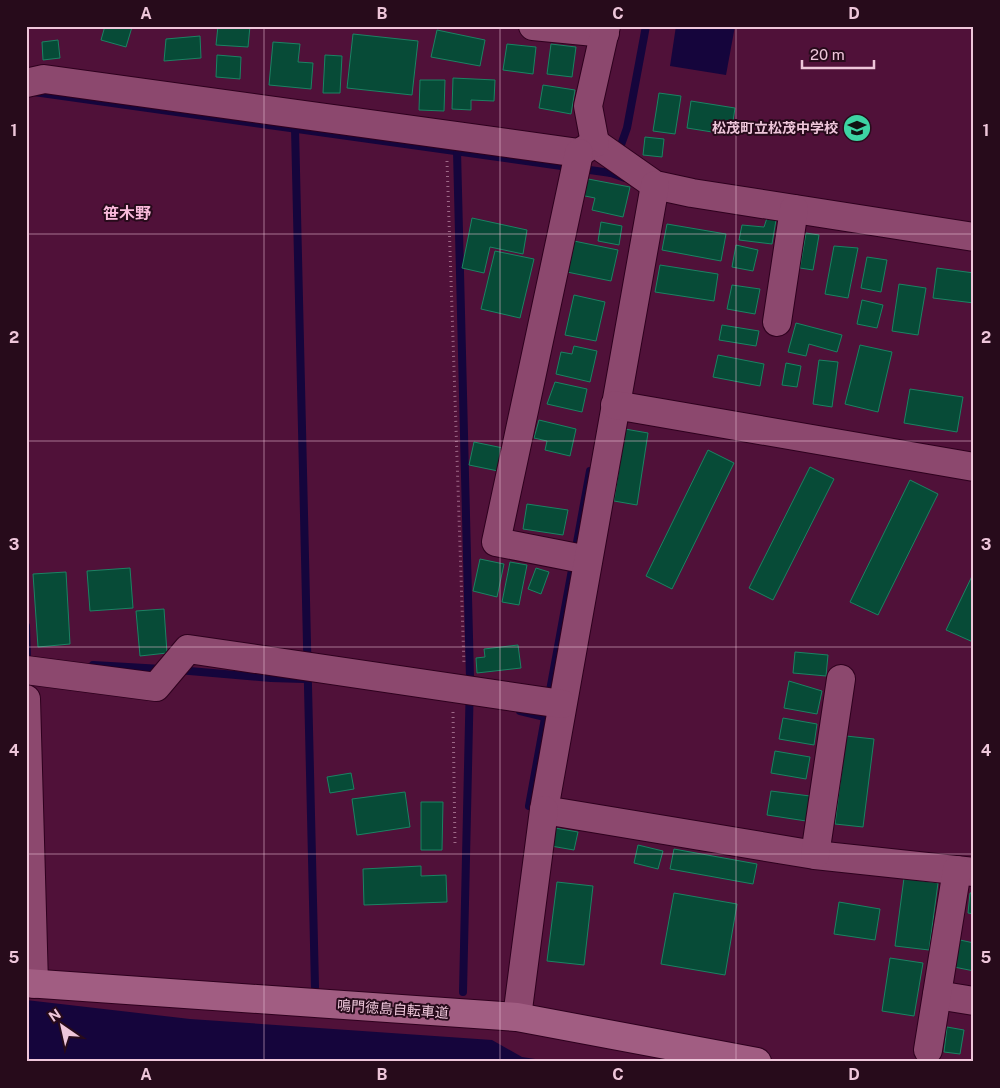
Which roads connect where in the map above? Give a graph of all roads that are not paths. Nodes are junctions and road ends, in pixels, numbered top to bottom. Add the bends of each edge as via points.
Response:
1 (532, 26) edge
2 (605, 30) edge
3 (26, 83) edge
4 (587, 148) junction
5 (655, 185) junction
6 (794, 209) junction
7 (974, 237) edge
8 (777, 322) dead end
9 (615, 405) junction
10 (974, 467) edge
11 (588, 560) junction
12 (26, 670) edge
13 (841, 679) dead end
14 (26, 699) edge
15 (562, 704) junction
16 (544, 810) junction
17 (815, 855) junction
18 (965, 871) edge
19 (30, 984) edge
20 (937, 995) junction
21 (974, 1001) edge
22 (516, 1017) junction
23 (928, 1050) dead end
24 (756, 1062) edge

1 - 2 street
2 - 4 street via 588,106
3 - 4 street via 44,78
4 - 5 street
4 - 11 street via 496,542
5 - 6 street
5 - 9 street
6 - 7 street
6 - 8 street
9 - 10 street
9 - 11 street
11 - 15 street
12 - 15 street via 156,687 188,649
13 - 17 street
14 - 19 street
15 - 16 street
16 - 17 street
16 - 22 street
17 - 18 street
18 - 20 street
19 - 22 main road, 鳴門徳島自転車道
20 - 21 street
20 - 23 street
22 - 24 main road, 鳴門徳島自転車道

